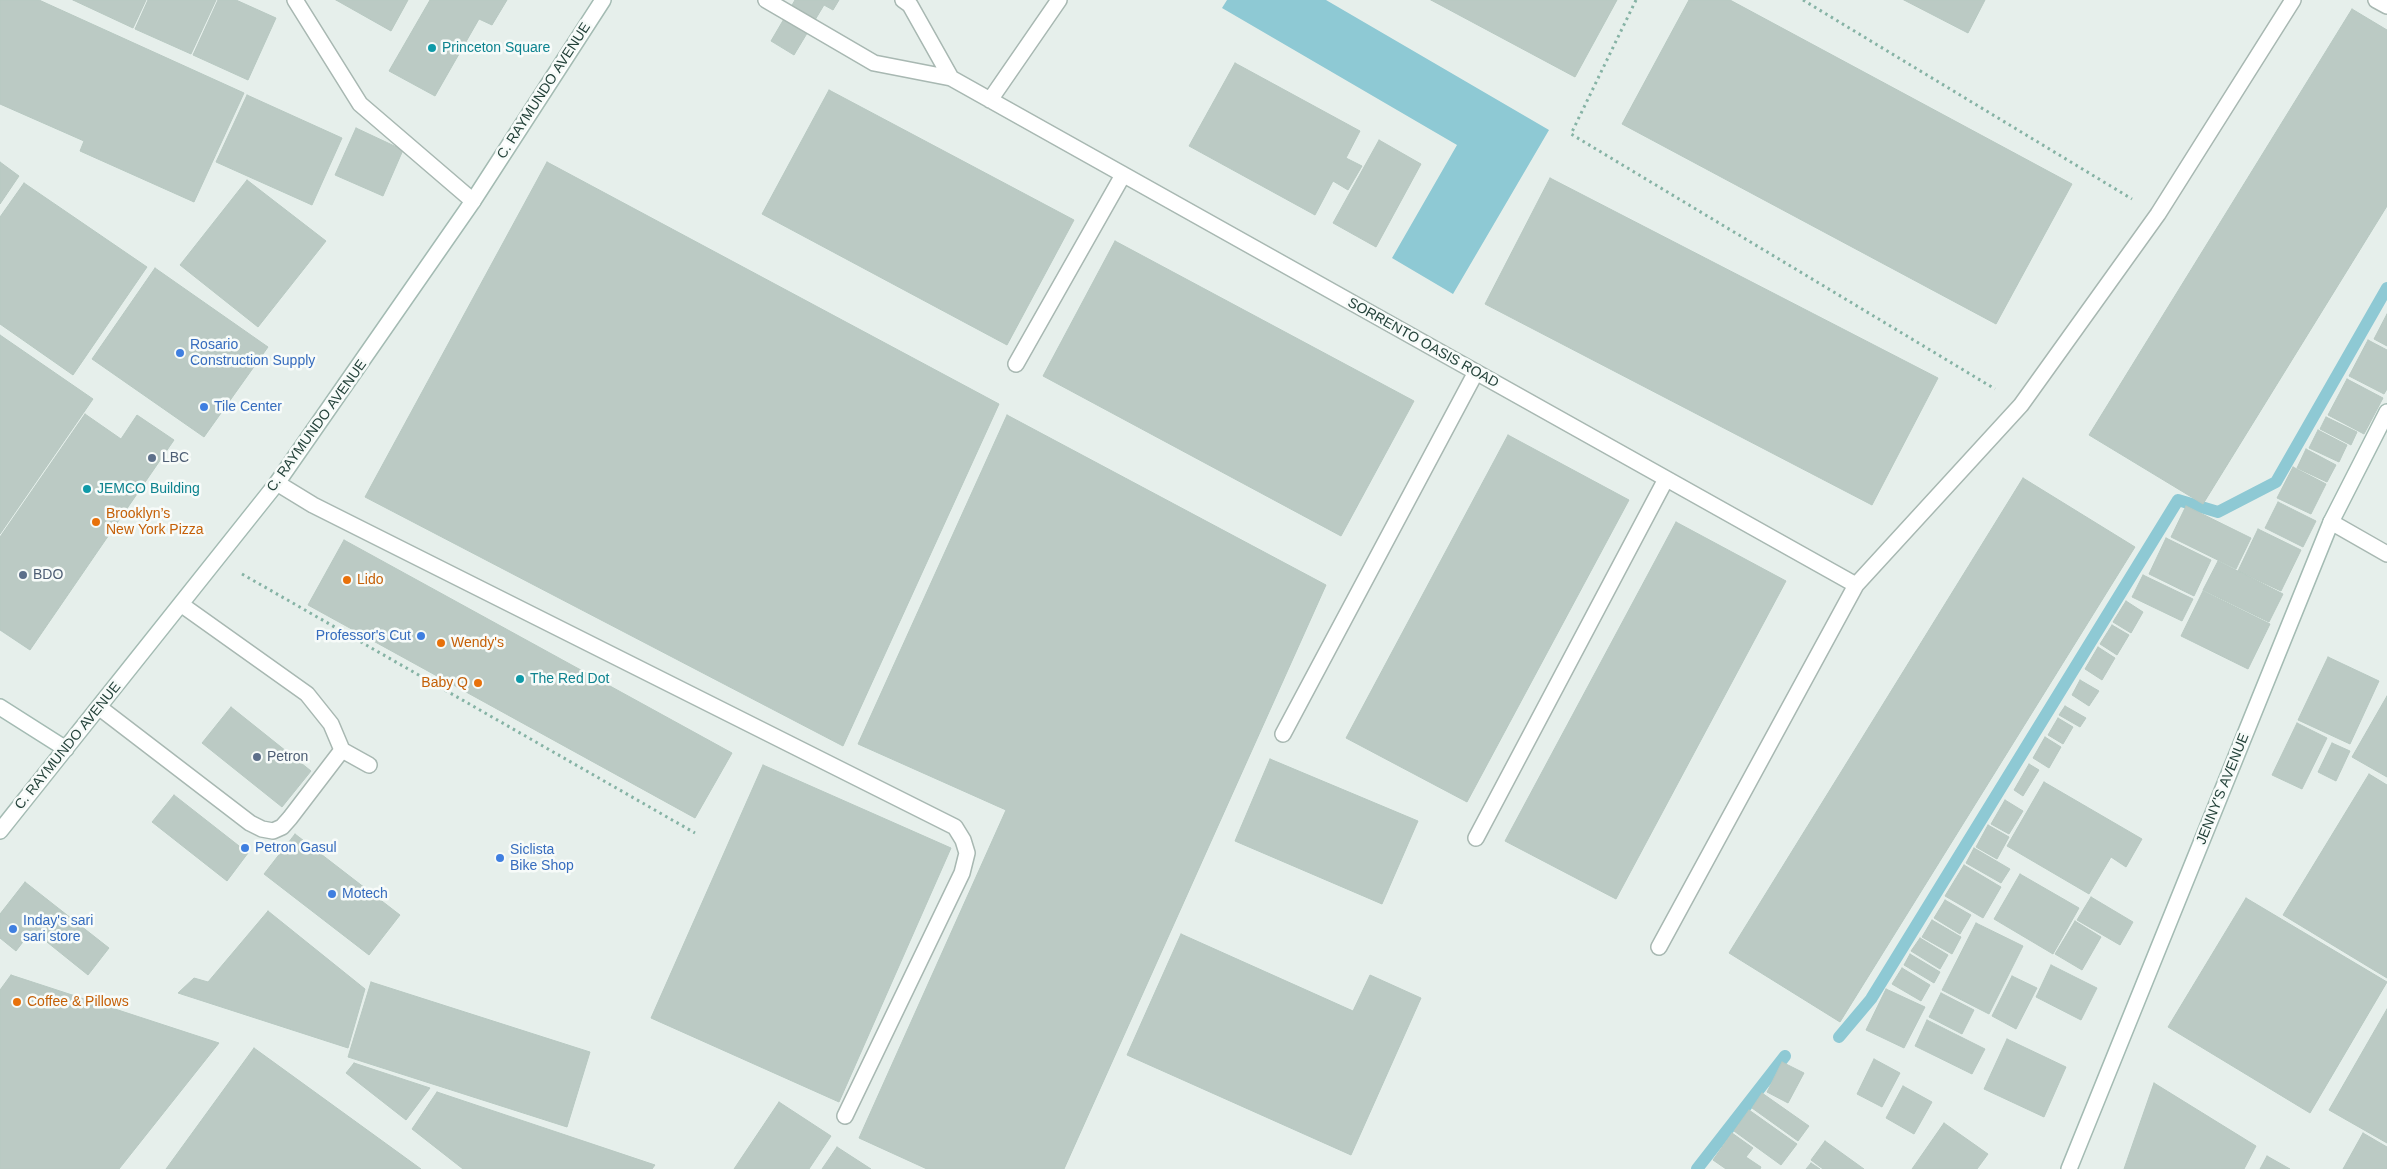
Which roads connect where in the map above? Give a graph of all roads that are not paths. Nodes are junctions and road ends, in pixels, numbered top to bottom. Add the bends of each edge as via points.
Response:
1 (295, 0) edge
2 (603, 0) edge
3 (766, 0) edge
4 (903, 0) edge
5 (1059, 0) edge
6 (2293, 0) edge
7 (2376, 0) edge
8 (2387, 6) edge
9 (951, 78) junction
10 (990, 100) junction
11 (1123, 175) junction
12 (473, 201) junction
13 (1016, 364) dead end
14 (1476, 372) junction
15 (2387, 412) edge
16 (1666, 479) junction
17 (277, 483) junction
18 (2331, 522) junction
19 (2387, 554) edge
20 (1856, 585) junction
21 (182, 605) junction
22 (0, 707) edge
23 (100, 708) junction
24 (1283, 734) dead end
25 (66, 749) junction
26 (342, 750) junction
27 (370, 765) dead end
28 (0, 831) edge
29 (1476, 838) dead end
30 (1660, 947) dead end
31 (845, 1116) dead end
32 (2068, 1169) edge

1 - 12 street via 360,104
2 - 12 street, C. RAYMUNDO AVENUE
3 - 9 street, SORRENTO OASIS ROAD via 874,63
4 - 9 street via 910,5
5 - 10 street
6 - 20 street via 2158,214 2021,405
7 - 8 street
9 - 10 street, SORRENTO OASIS ROAD
10 - 11 street, SORRENTO OASIS ROAD
11 - 13 street
11 - 14 street, SORRENTO OASIS ROAD
12 - 17 street, C. RAYMUNDO AVENUE
14 - 16 street, SORRENTO OASIS ROAD
14 - 24 street
15 - 18 street, JENNY'S AVENUE
16 - 20 street, SORRENTO OASIS ROAD
16 - 29 street
17 - 21 street, C. RAYMUNDO AVENUE
17 - 31 street via 322,510 955,827 967,853 962,873
18 - 19 street
18 - 32 street, JENNY'S AVENUE
20 - 30 street
21 - 23 street, C. RAYMUNDO AVENUE
21 - 26 street via 307,694 331,724
22 - 25 street
23 - 25 street, C. RAYMUNDO AVENUE
23 - 26 street via 214,798 262,829 273,831 282,827
25 - 28 street, C. RAYMUNDO AVENUE
26 - 27 street

